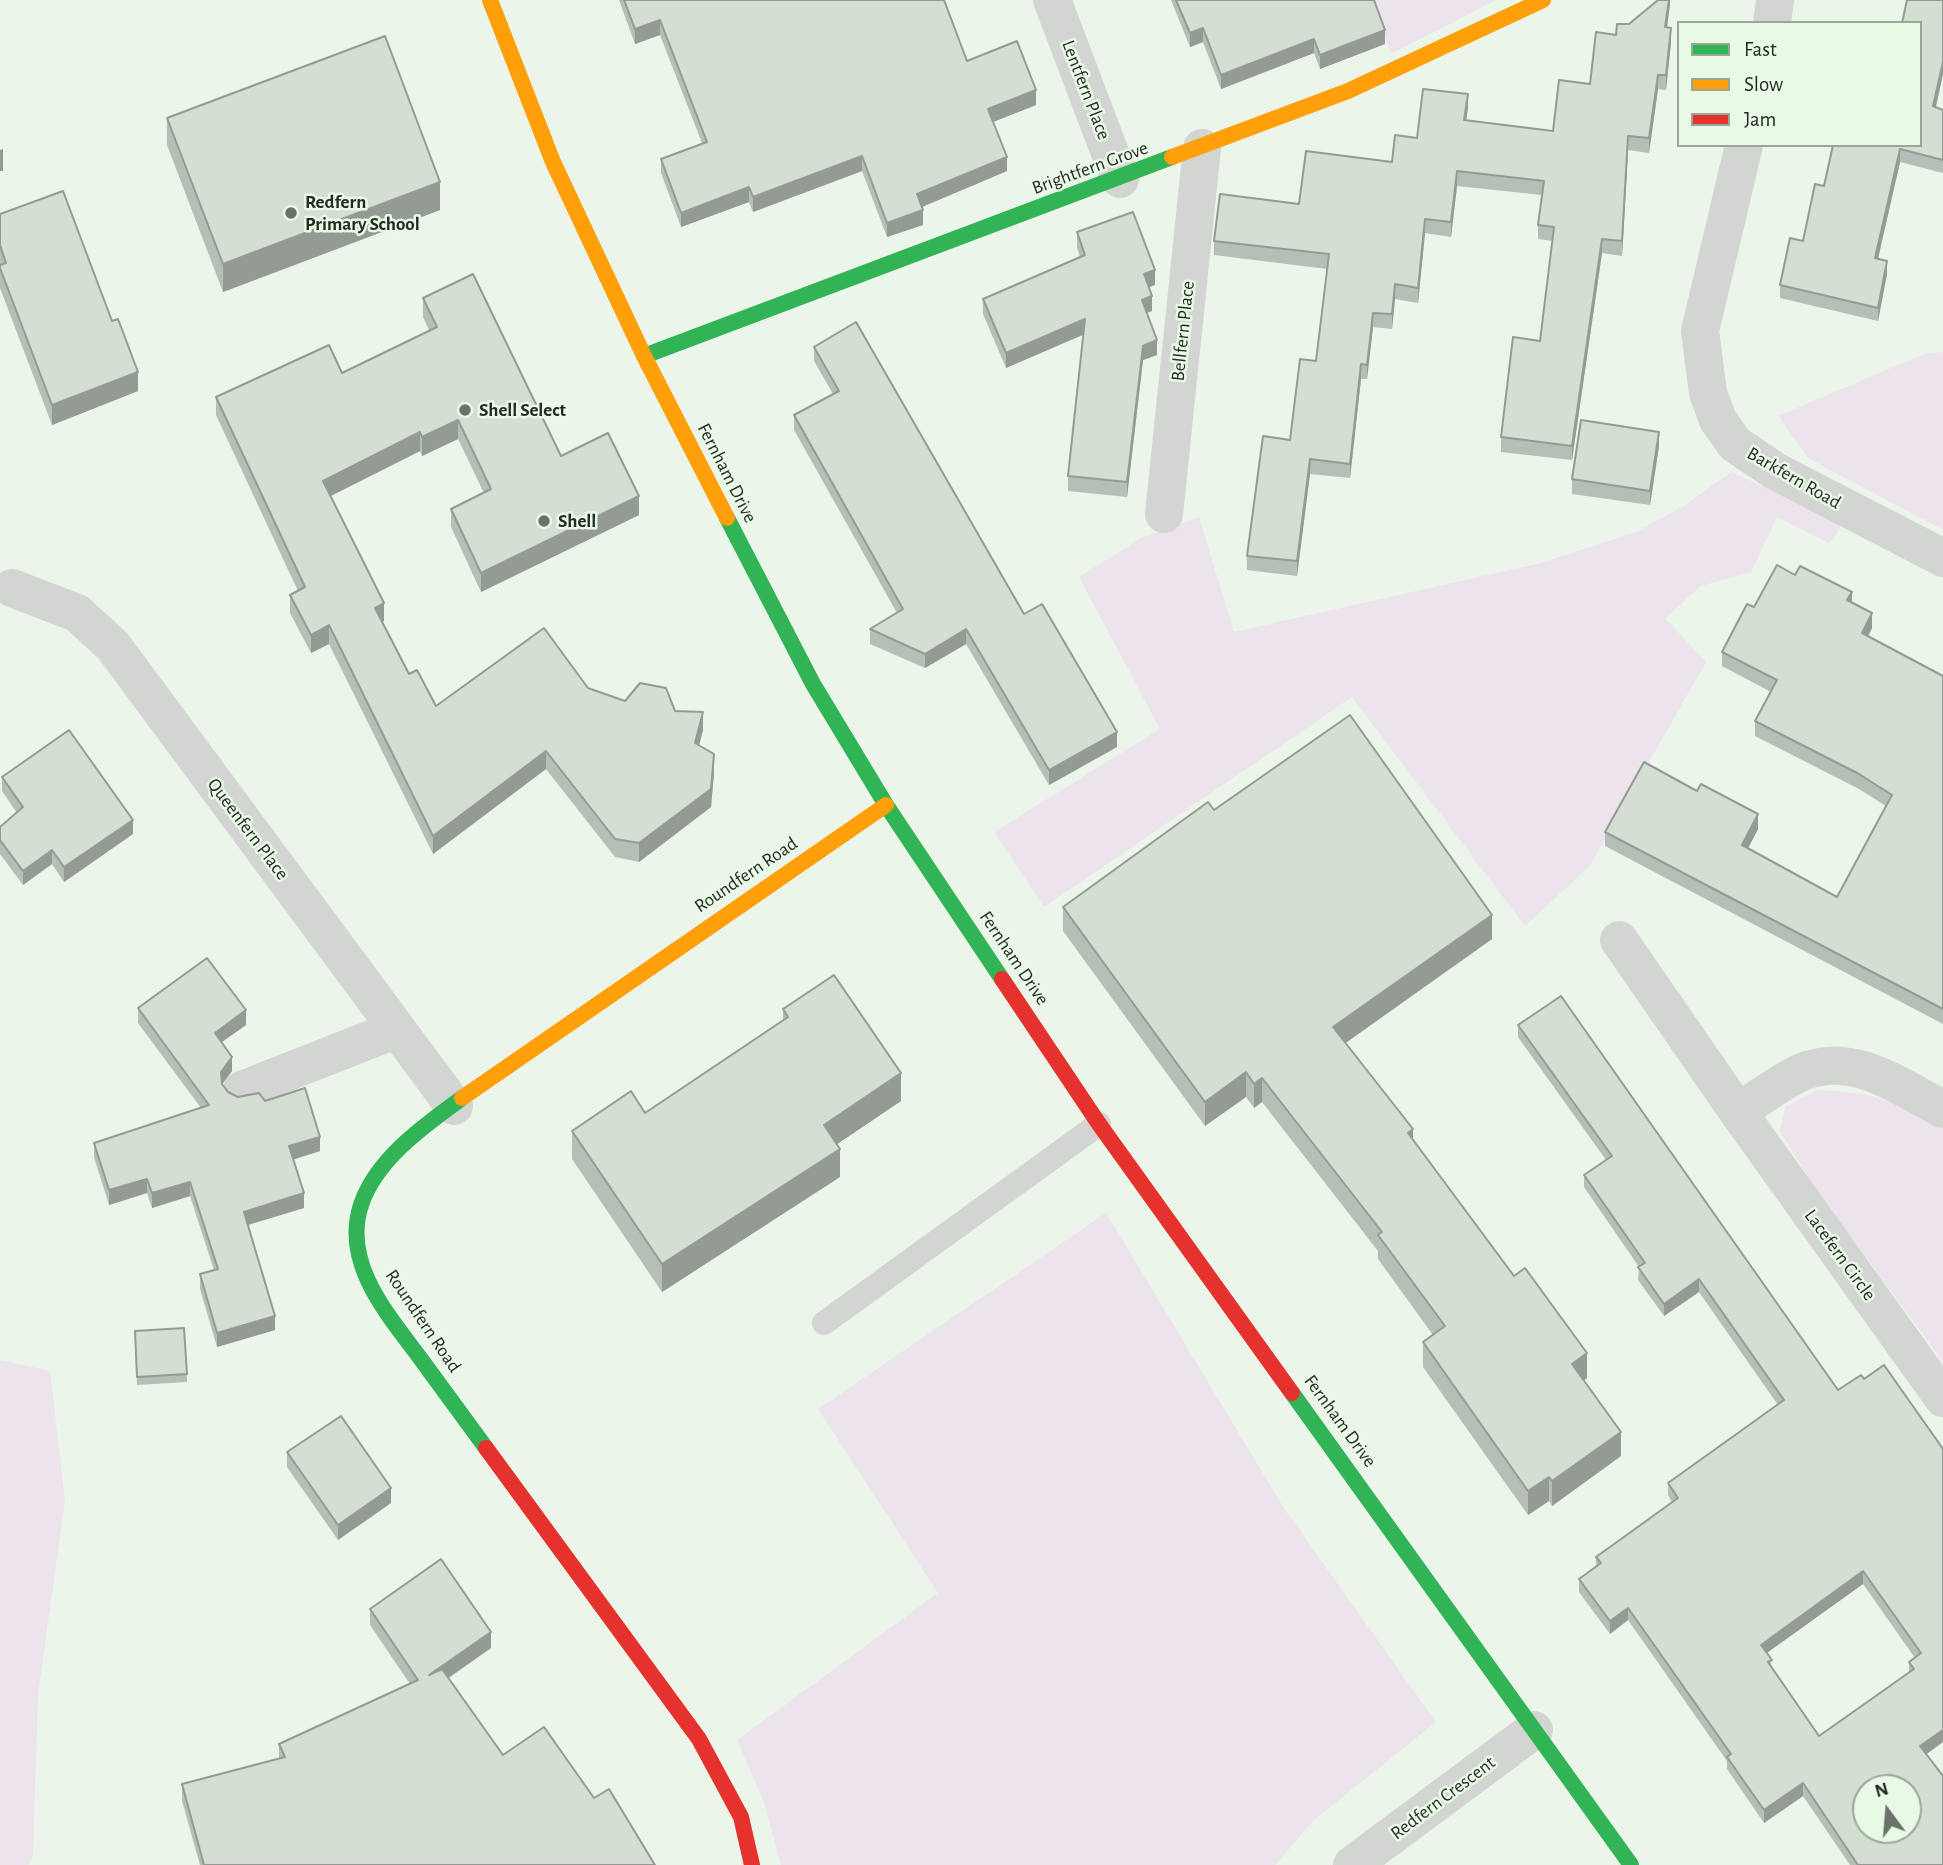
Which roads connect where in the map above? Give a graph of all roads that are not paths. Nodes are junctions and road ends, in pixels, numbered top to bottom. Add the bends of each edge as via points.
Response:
1 (490, 0) edge
2 (1052, 0) edge
3 (1543, 0) edge
4 (1775, 0) edge
5 (1772, 21) edge
6 (1744, 147) edge
7 (1202, 148) junction
8 (1120, 179) junction
9 (644, 356) junction
10 (1164, 514) dead end
11 (1943, 558) edge
12 (12, 588) dead end
13 (886, 804) junction
14 (1619, 940) dead end
15 (397, 1029) junction
16 (242, 1090) dead end
17 (454, 1106) junction
18 (1943, 1109) edge
19 (1738, 1112) junction
20 (1099, 1124) junction
21 (824, 1323) dead end
22 (1943, 1398) edge
23 (1534, 1730) junction
24 (752, 1865) edge
25 (1352, 1865) edge
26 (1631, 1865) edge

1 - 9 street, Fernham Drive via 553,162
2 - 8 street, Lentfern Place
3 - 7 street, Brightfern Grove via 1348,91
4 - 5 street
6 - 11 street, Barkfern Road via 1700,331 1708,393 1718,420 1735,444 1775,471
7 - 8 street, Brightfern Grove
7 - 10 street, Bellfern Place
8 - 9 street, Brightfern Grove
9 - 13 street, Fernham Drive via 813,684
12 - 15 street, Queenfern Place via 77,613 113,646
13 - 17 street, Roundfern Road
13 - 20 street, Fernham Drive
14 - 19 street, Lacefern Circle
15 - 16 street
15 - 17 street, Queenfern Place
17 - 24 street, Roundfern Road via 404,1146 375,1179 361,1206 356,1235 363,1269 376,1297 699,1739 741,1817
18 - 19 street via 1864,1069 1834,1065 1799,1074
19 - 22 street, Lacefern Circle
20 - 21 lane
20 - 23 street, Fernham Drive
23 - 25 street, Redfern Crescent
23 - 26 street, Fernham Drive

